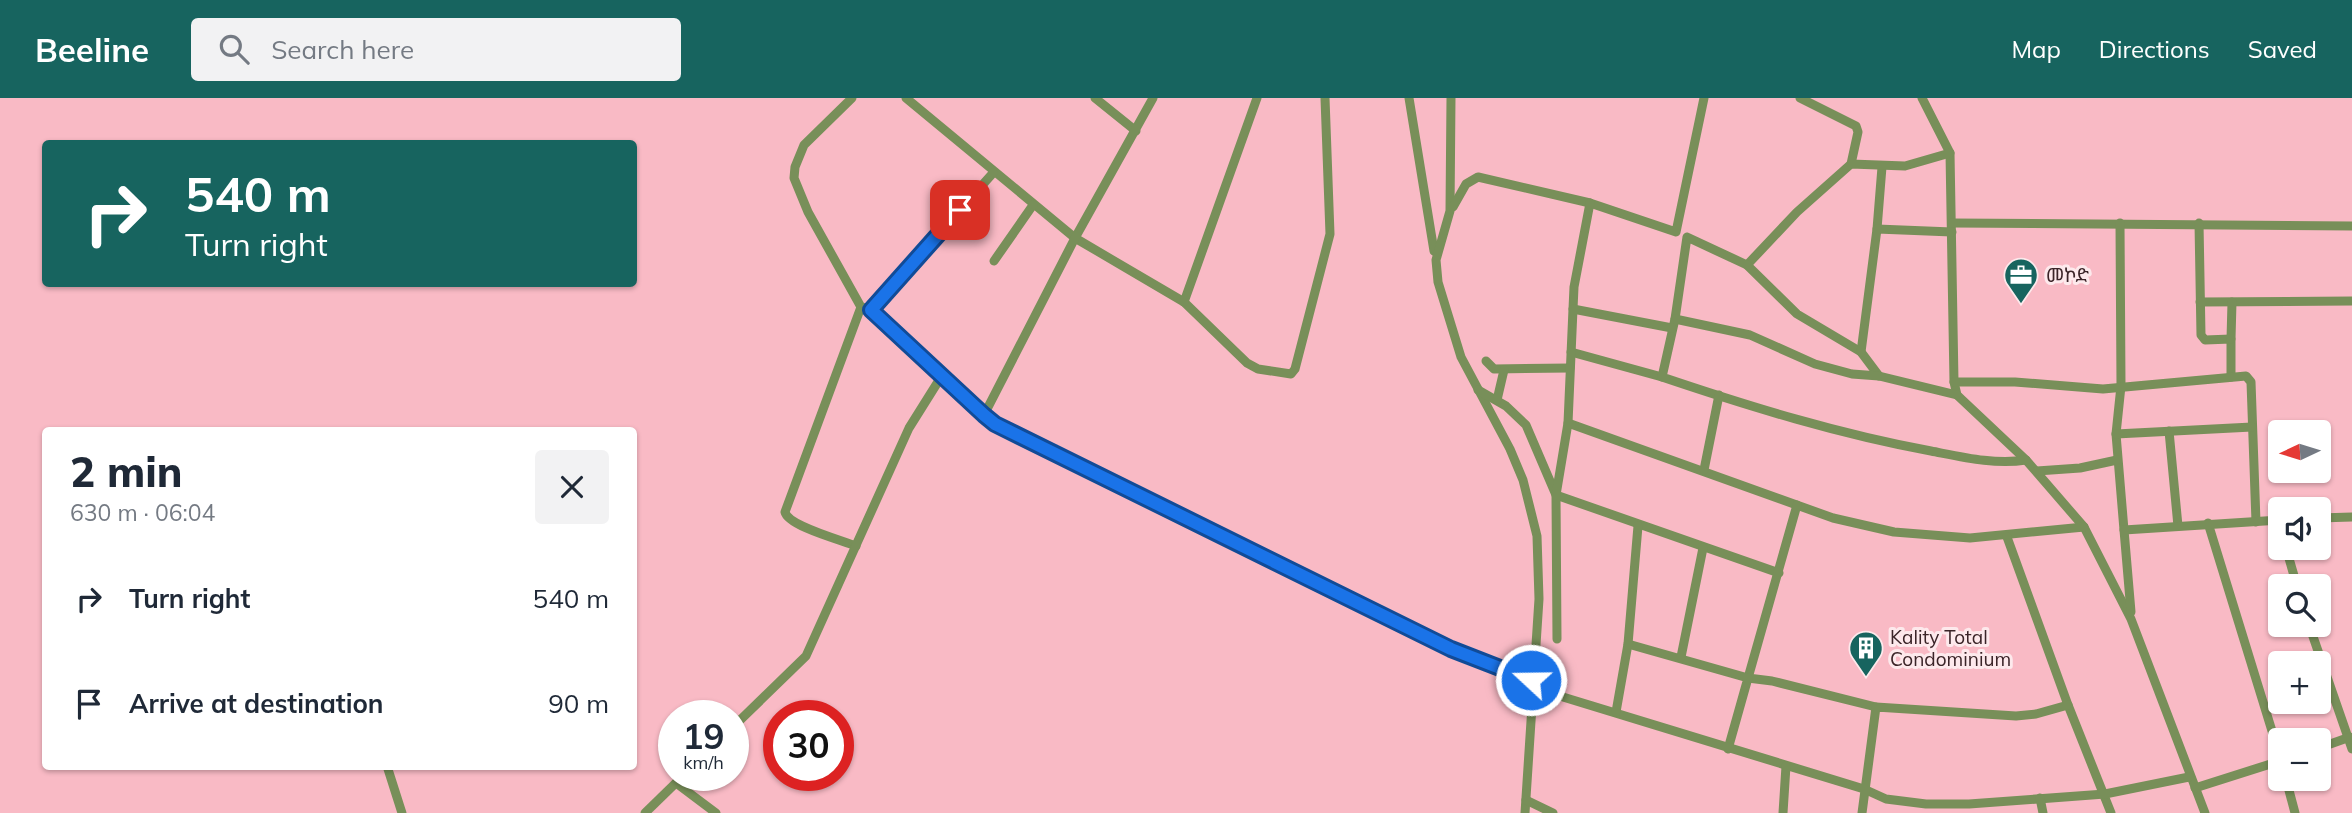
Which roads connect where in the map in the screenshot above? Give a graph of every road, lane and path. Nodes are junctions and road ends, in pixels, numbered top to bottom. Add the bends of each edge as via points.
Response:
1 (852, 98) edge
2 (906, 98) edge
3 (1095, 98) edge
4 (1153, 98) edge
5 (1257, 98) edge
6 (1325, 98) edge
7 (1409, 98) edge
8 (1451, 98) edge
9 (1704, 98) edge
10 (1800, 98) edge
11 (1922, 98) edge
12 (1136, 131) junction
13 (1950, 153) junction
14 (1851, 163) junction
15 (1882, 167) junction
16 (993, 173) junction
17 (1590, 204) junction
18 (1033, 205) junction
19 (1450, 211) junction
20 (2120, 223) junction
21 (2199, 223) junction
22 (2352, 226) edge
23 (1952, 228) junction
24 (1877, 229) junction
25 (1676, 232) junction
26 (1687, 237) junction
27 (1075, 238) junction
28 (1436, 260) junction
29 (994, 261) dead end
30 (1746, 265) junction
31 (2352, 301) edge
32 (1184, 302) junction
33 (2200, 302) junction
34 (2232, 302) junction
35 (866, 308) junction
36 (1573, 309) junction
37 (1673, 324) junction
38 (2231, 339) junction
39 (1571, 352) junction
40 (1861, 352) junction
41 (1486, 361) dead end
42 (1570, 368) junction
43 (1504, 370) junction
44 (1879, 376) junction
45 (942, 377) junction
46 (1662, 377) junction
47 (2231, 377) junction
48 (1954, 383) junction
49 (2121, 386) junction
50 (1477, 389) junction
51 (1719, 395) junction
52 (1957, 395) junction
53 (1497, 400) junction
54 (984, 415) junction
55 (1568, 424) junction
56 (2252, 427) junction
57 (2169, 431) junction
58 (2116, 433) junction
59 (2026, 460) junction
60 (2117, 460) junction
61 (1704, 470) junction
62 (2037, 471) junction
63 (1556, 495) junction
64 (1797, 505) junction
65 (2352, 517) edge
66 (2331, 518) edge
67 (2256, 522) junction
68 (2268, 522) edge
69 (2208, 523) junction
70 (1638, 526) junction
71 (2178, 526) junction
72 (2084, 527) junction
73 (2124, 530) junction
74 (2007, 537) junction
75 (856, 546) junction
76 (1703, 548) junction
77 (1779, 573) junction
78 (2131, 619) junction
79 (2313, 637) edge
80 (1557, 639) dead end
81 (1628, 644) junction
82 (1681, 657) junction
83 (1752, 668) junction
84 (1748, 678) junction
85 (1531, 680) junction
86 (1766, 680) junction
87 (1563, 696) dead end
88 (2068, 705) junction
89 (1876, 707) junction
90 (749, 711) edge
91 (1615, 712) junction
92 (2271, 728) edge
93 (2350, 737) edge
94 (2331, 744) edge
95 (1728, 749) junction
96 (2352, 749) edge
97 (2268, 763) edge
98 (1786, 766) junction
99 (388, 770) edge
100 (2189, 776) junction
101 (2195, 788) junction
102 (1864, 789) junction
103 (668, 791) edge
104 (687, 791) edge
105 (2289, 791) edge
106 (2105, 794) junction
107 (2040, 798) junction
108 (1526, 800) junction
109 (1970, 808) edge
110 (402, 813) edge
111 (645, 813) edge
112 (716, 813) edge
113 (1525, 813) edge
114 (1553, 813) edge
115 (1783, 813) edge
116 (1862, 813) edge
117 (2043, 813) edge
118 (2111, 813) edge
119 (2205, 813) edge
120 (2295, 813) edge

1 - 35 street via 804,145 794,178 808,212
2 - 16 street
3 - 12 street
4 - 12 street
5 - 32 street
6 - 32 street via 1330,234 1295,369 1281,374 1247,363
7 - 28 street
8 - 19 street
9 - 25 street
10 - 14 street via 1856,126
11 - 13 street
12 - 27 street
13 - 15 street via 1918,164
13 - 23 street
14 - 15 street
14 - 30 street
15 - 24 street
16 - 18 street
16 - 35 street
17 - 19 street via 1478,177 1466,184
17 - 25 street
17 - 36 street
18 - 27 street
18 - 29 street
19 - 28 street
20 - 21 street
20 - 23 street
20 - 49 street
21 - 22 street
21 - 33 street
23 - 24 street
23 - 48 street
24 - 40 street
25 - 26 street
26 - 30 street
26 - 37 street
27 - 32 street
27 - 54 street
28 - 50 street via 1448,322
30 - 40 street via 1797,314
31 - 34 street
33 - 34 street
33 - 38 street via 2202,339
34 - 38 street
35 - 45 street via 928,359
35 - 75 street via 785,512 802,526
36 - 37 street
36 - 39 street
37 - 44 street via 1750,335 1840,371
37 - 46 street
38 - 47 street
39 - 42 street
39 - 46 street
40 - 44 street
41 - 43 street via 1494,369
42 - 43 street
42 - 55 street
43 - 53 street
44 - 52 street
45 - 54 street
45 - 75 street via 913,420
46 - 51 street
47 - 49 street
47 - 56 street via 2249,377
48 - 49 street
48 - 52 street
49 - 58 street
50 - 53 street
50 - 85 street via 1510,449 1532,511 1539,562
51 - 59 street via 1880,442 1997,462
51 - 61 street
52 - 59 street
53 - 63 street via 1526,425
54 - 85 street via 1130,493 1451,649
55 - 61 street
55 - 63 street
56 - 57 street
56 - 67 street
57 - 58 street
57 - 71 street
58 - 60 street
59 - 62 street
60 - 62 street
60 - 73 street
61 - 64 street
62 - 72 street
63 - 70 street
63 - 80 street
64 - 74 street via 1894,532
64 - 77 street
65 - 66 street
67 - 68 street
67 - 69 street
69 - 71 street
69 - 92 street
70 - 76 street
70 - 81 street
71 - 73 street
72 - 74 street
72 - 78 street
73 - 78 street
74 - 88 street
75 - 90 street via 806,656
76 - 77 street
76 - 82 street
77 - 83 street
78 - 100 street
79 - 93 street
81 - 82 street
81 - 91 street
82 - 84 street
83 - 84 street
83 - 86 street
84 - 86 street
84 - 95 street
85 - 108 street
86 - 89 street
87 - 91 street
88 - 89 street via 2016,716
88 - 106 street
89 - 102 street
91 - 95 street
93 - 94 street
93 - 96 street
95 - 98 street
97 - 101 street
98 - 102 street
98 - 115 street
99 - 110 street
100 - 101 street
100 - 106 street
101 - 119 street
102 - 109 street via 1886,799
102 - 116 street
103 - 111 street
104 - 112 street
105 - 120 street
106 - 107 street
106 - 118 street
107 - 109 street
107 - 117 street
108 - 113 street
108 - 114 street

